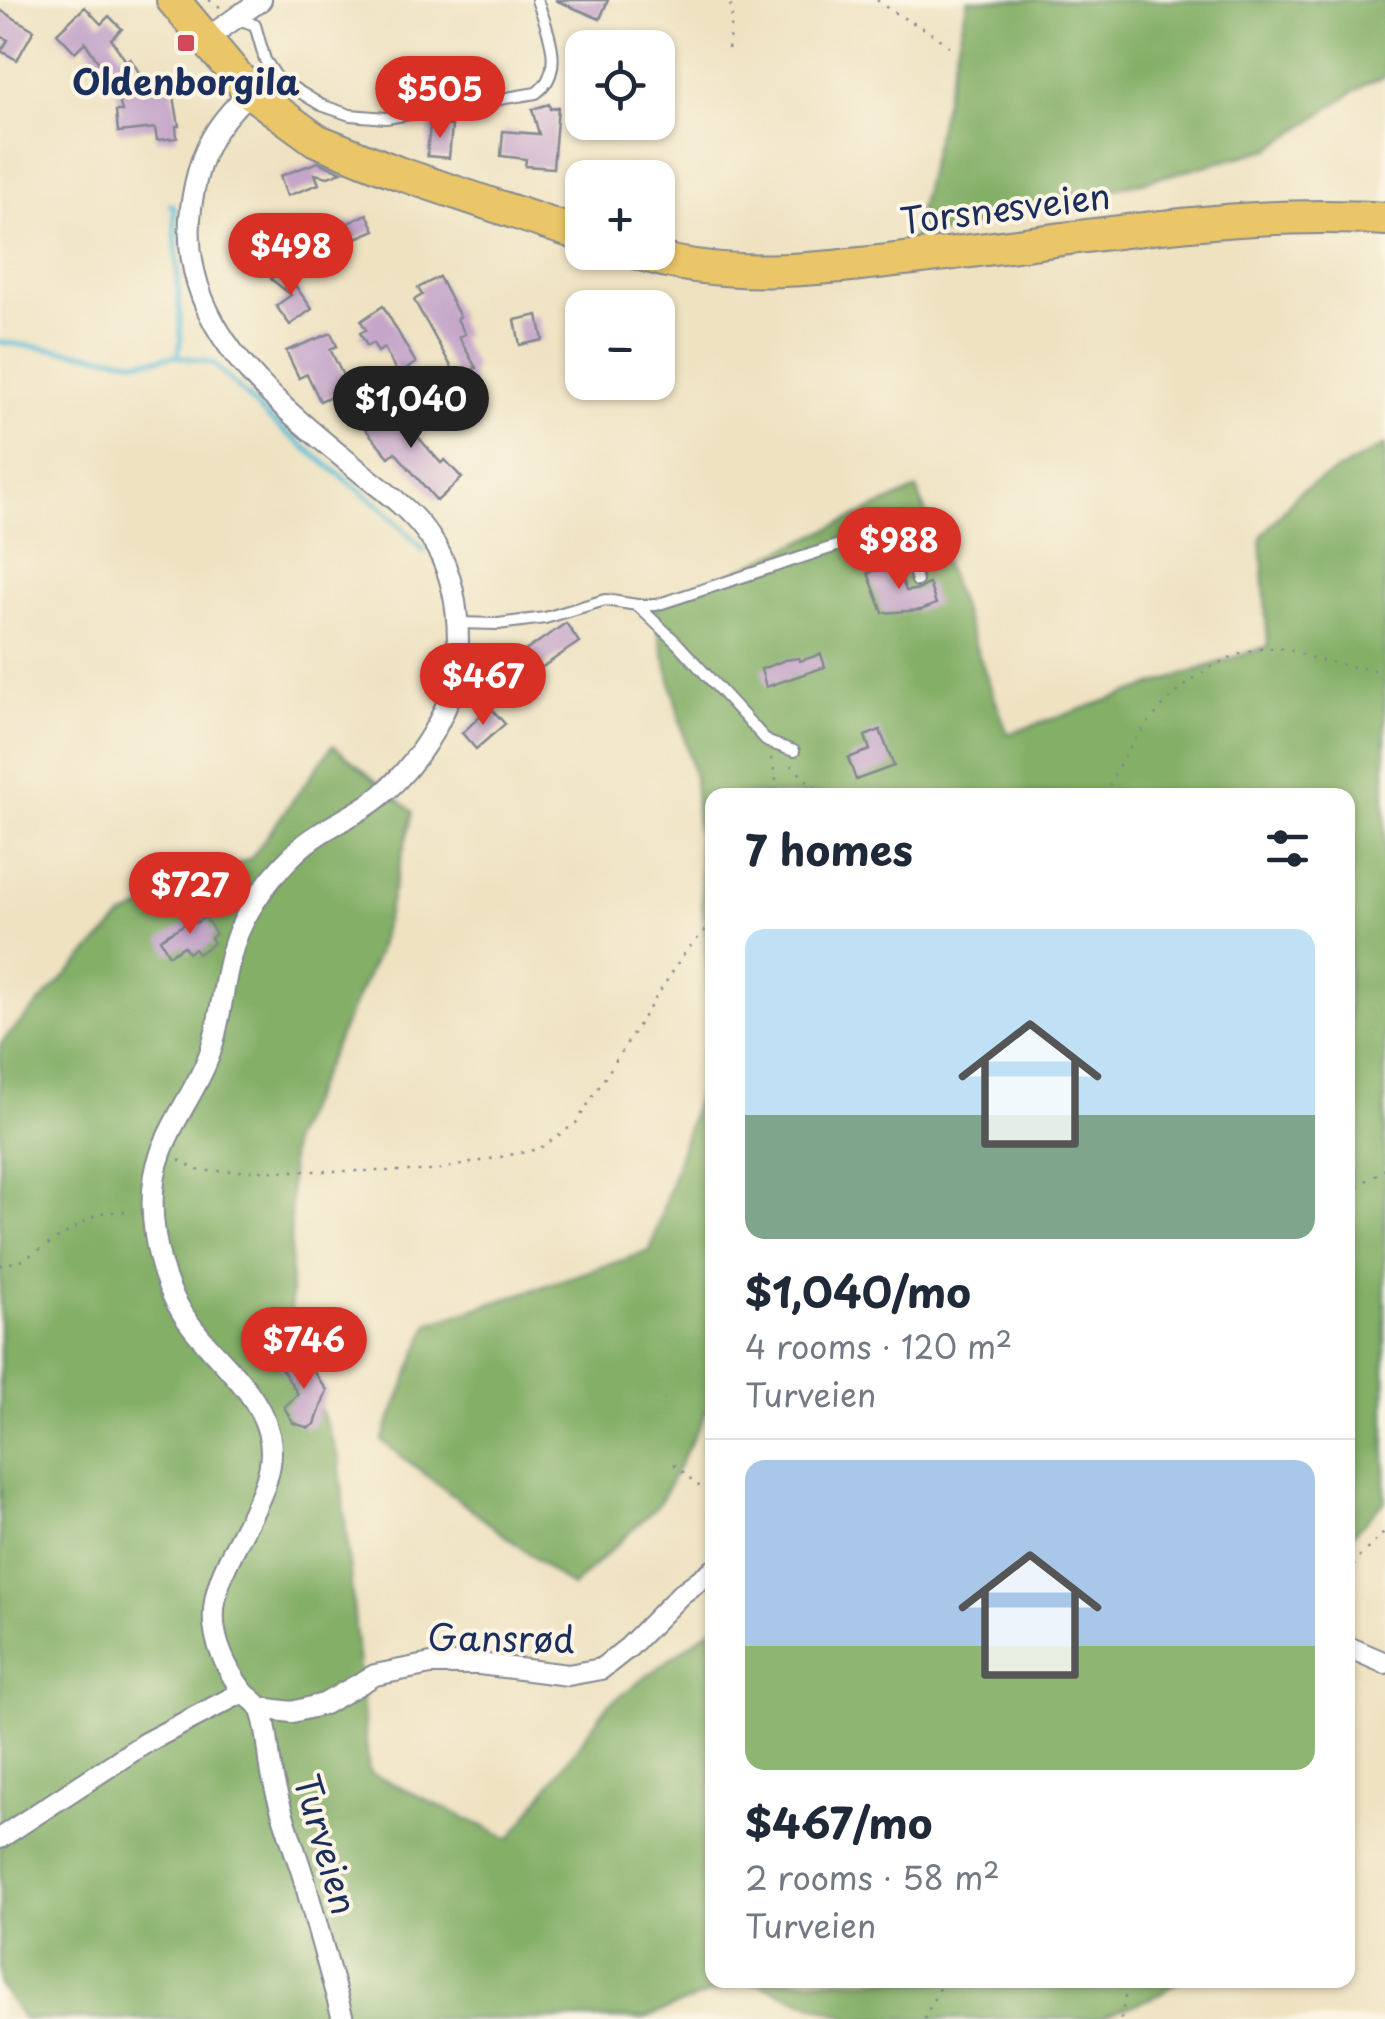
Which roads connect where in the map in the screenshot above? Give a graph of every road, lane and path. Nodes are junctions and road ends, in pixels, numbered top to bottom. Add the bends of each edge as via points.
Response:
1 (173, 0) edge
2 (183, 0) edge
3 (261, 0) edge
4 (537, 0) edge
5 (877, 0) edge
6 (731, 1) edge
7 (237, 18) junction
8 (206, 39) junction
9 (728, 49) dead end
10 (954, 50) dead end
11 (250, 92) junction
12 (1385, 218) edge
13 (565, 229) edge
14 (675, 260) edge
15 (918, 581) dead end
16 (637, 605) junction
17 (458, 623) junction
18 (1385, 672) edge
19 (768, 742) junction
20 (794, 751) dead end
21 (775, 788) edge
22 (815, 788) edge
23 (1108, 788) edge
24 (705, 931) edge
25 (158, 1157) junction
26 (1385, 1168) edge
27 (1355, 1187) edge
28 (154, 1208) junction
29 (0, 1265) edge
30 (674, 1464) dead end
31 (705, 1485) edge
32 (1385, 1532) edge
33 (1355, 1563) edge
34 (705, 1576) edge
35 (1355, 1651) edge
36 (1385, 1663) edge
37 (243, 1692) junction
38 (260, 1708) junction
39 (0, 1838) edge
40 (938, 1988) edge
41 (1127, 1988) edge
42 (343, 2019) edge
43 (924, 2019) edge
44 (1121, 2019) edge

1 - 8 main road
2 - 8 main road
3 - 7 street
4 - 7 lane via 554,60 543,89 386,118 338,112 297,92 270,70 255,25
5 - 10 path
6 - 9 path
7 - 8 street
8 - 11 main road
11 - 13 main road via 340,151
11 - 17 street via 216,126 194,189 190,257 198,289 212,323 268,396 414,515 438,549
12 - 14 main road, Torsnesveien via 1290,217 777,270 724,270
15 - 16 lane via 898,539 873,534 656,605
16 - 17 lane via 605,600 545,618
16 - 19 lane
17 - 25 street via 456,672 434,733 387,791 298,848 258,896 230,954 210,1054
18 - 23 path via 1281,648 1216,664 1136,735
19 - 20 lane
19 - 21 path
19 - 22 path
24 - 25 path via 576,1123 539,1149 432,1172 200,1171
25 - 28 street
26 - 27 path
28 - 29 path via 100,1213 22,1261
28 - 37 street via 158,1262 183,1314 249,1394 268,1429 272,1456 265,1482 215,1590 214,1628
30 - 31 path
32 - 33 path
34 - 38 street, Gansrød via 601,1669 568,1675 432,1664 375,1675 324,1704 292,1712
35 - 36 street
37 - 38 street
37 - 39 street via 145,1743
38 - 42 street, Turveien via 274,1783
40 - 43 path
41 - 44 path

